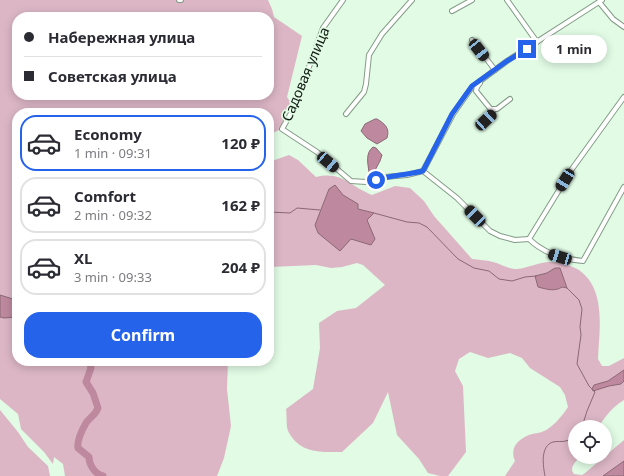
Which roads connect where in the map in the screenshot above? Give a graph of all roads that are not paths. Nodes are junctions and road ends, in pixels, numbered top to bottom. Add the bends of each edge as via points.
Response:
1 (343, 0) edge
2 (412, 0) edge
3 (472, 0) edge
4 (507, 0) edge
5 (601, 1) edge
6 (452, 10) dead end
7 (624, 26) edge
8 (472, 40) dead end
9 (537, 42) junction
10 (495, 70) junction
11 (480, 81) junction
12 (624, 97) edge
13 (510, 99) dead end
14 (492, 109) junction
15 (346, 114) dead end
16 (481, 126) dead end
17 (423, 171) junction
18 (624, 187) edge
19 (529, 239) junction

1 - 17 street, Садовая улица via 323,28 295,106 282,129 317,152 351,181 366,182
2 - 15 street via 368,54 364,92
3 - 6 street
4 - 9 street
5 - 7 street via 613,19
5 - 9 street
8 - 10 street
9 - 10 street
10 - 11 street
11 - 14 street via 476,91
11 - 17 street via 472,86 452,114
12 - 19 street via 572,169
13 - 14 street via 497,109
14 - 16 street via 492,114
17 - 19 street via 457,198 490,231 515,240
18 - 19 street via 583,261 551,254

